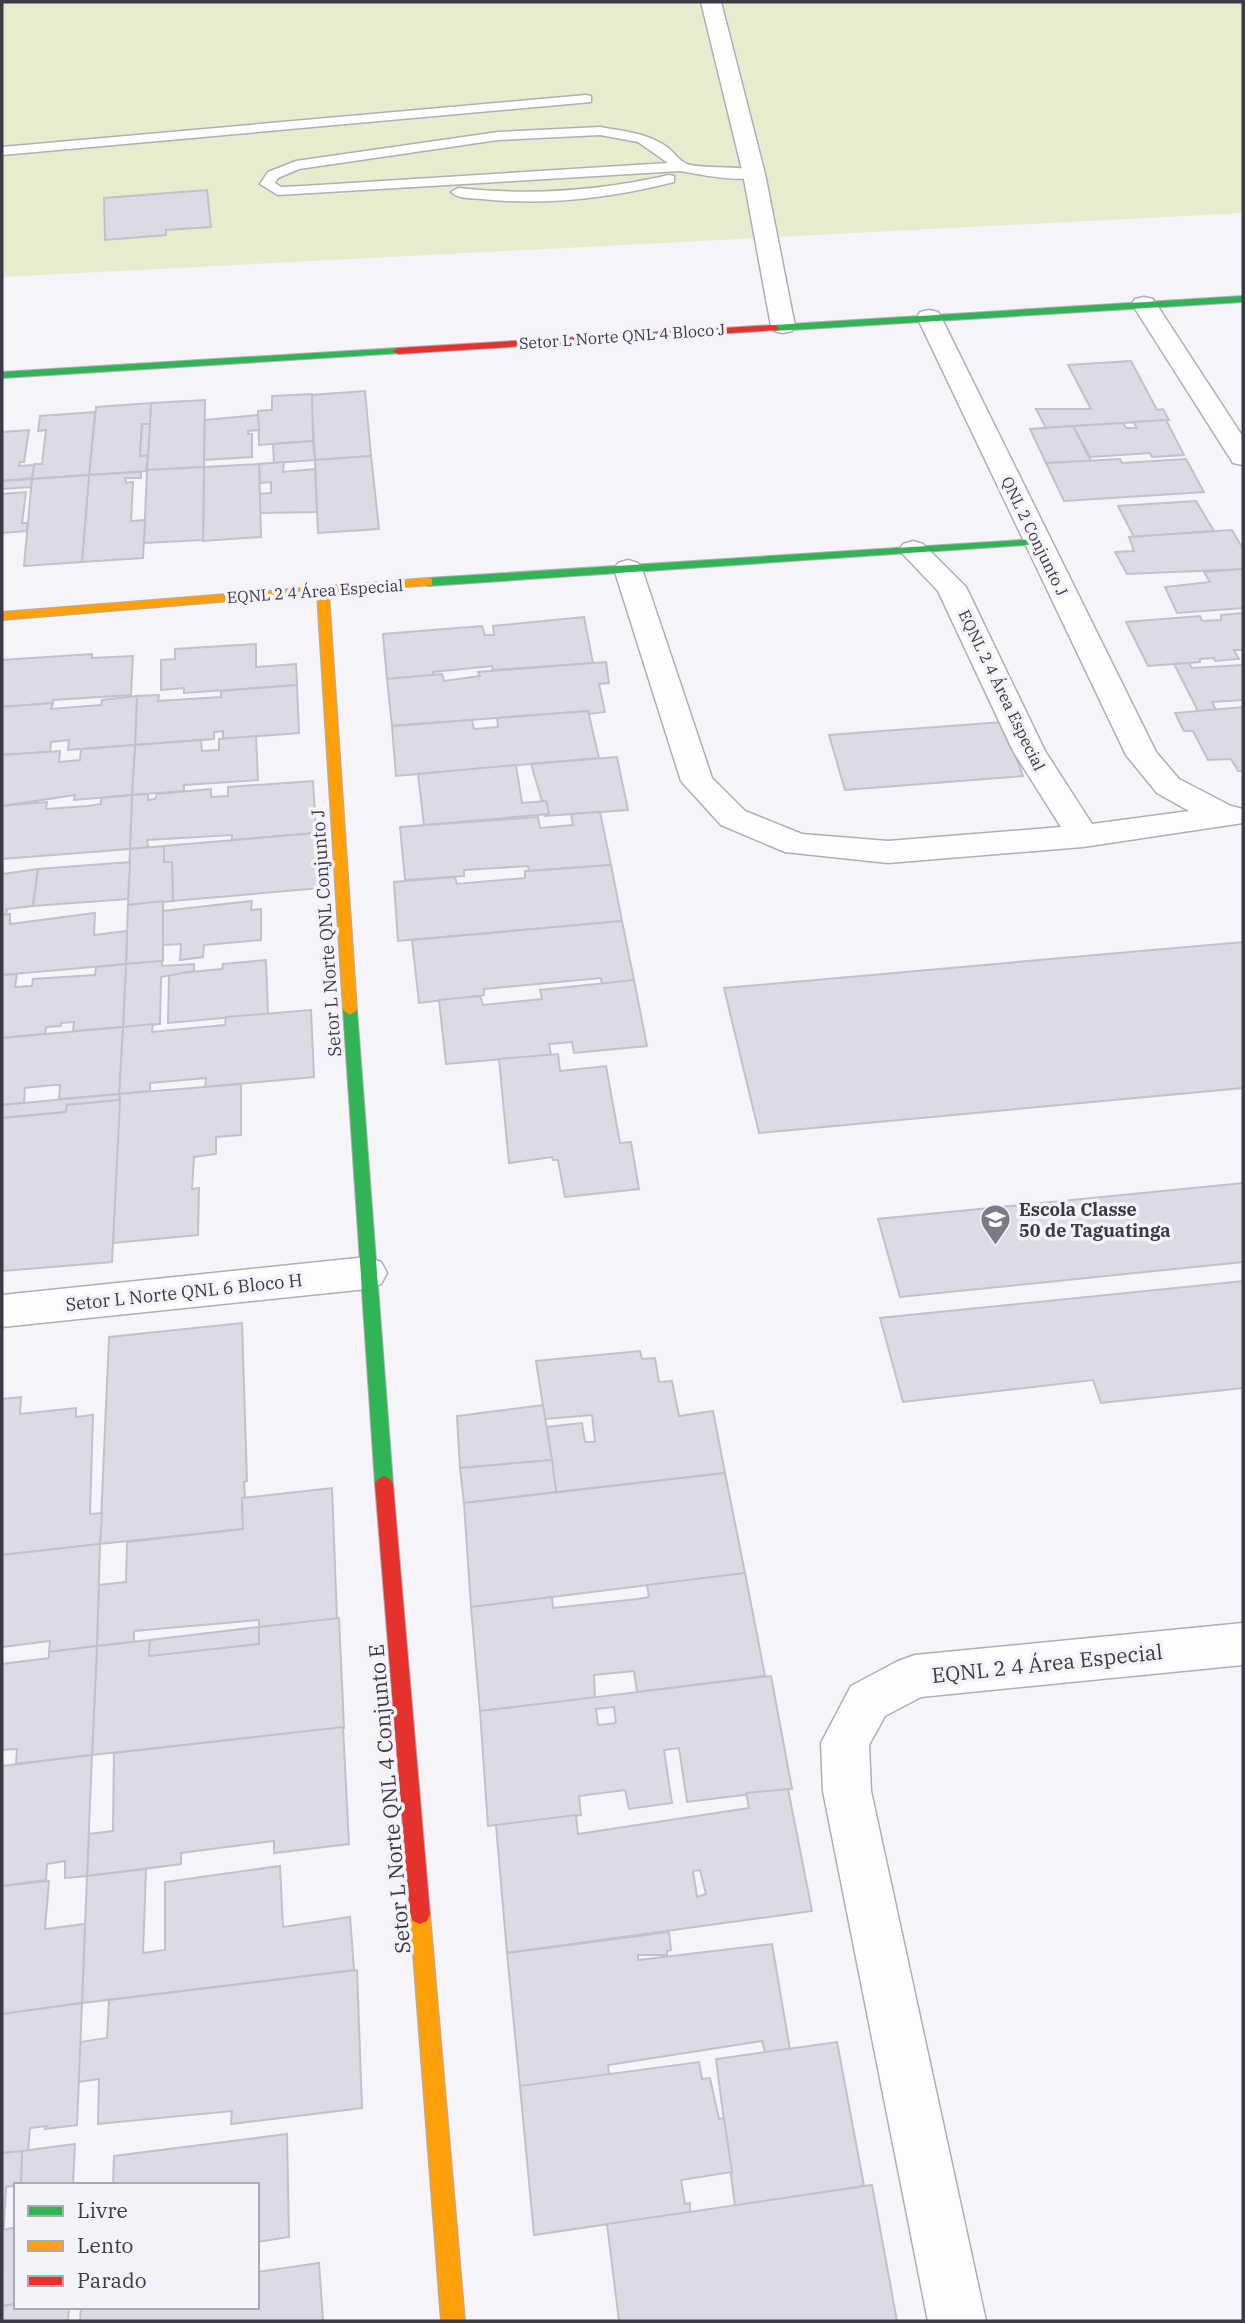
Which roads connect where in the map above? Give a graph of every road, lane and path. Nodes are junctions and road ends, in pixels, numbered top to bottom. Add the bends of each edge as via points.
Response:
1 (711, 2) edge
2 (586, 99) dead end
3 (2, 151) edge
4 (680, 167) junction
5 (714, 173) junction
6 (754, 174) junction
7 (401, 183) junction
8 (1243, 299) edge
9 (1144, 304) junction
10 (929, 317) junction
11 (783, 327) junction
12 (2, 375) edge
13 (1243, 457) edge
14 (1037, 542) junction
15 (913, 550) junction
16 (628, 569) junction
17 (323, 589) junction
18 (2, 616) edge
19 (1234, 815) edge
20 (1083, 836) junction
21 (367, 1273) junction
22 (2, 1311) edge
23 (1243, 1644) edge
24 (453, 2321) edge
25 (957, 2321) edge

1 - 6 street
2 - 3 lane
4 - 5 lane
4 - 7 lane
4 - 7 lane via 642,139 600,131 498,136 296,165 272,176 267,184 278,191
5 - 6 lane
5 - 7 lane via 595,194 537,197 473,194
6 - 11 street
8 - 9 street, Setor L Norte QNL 4 Bloco J
9 - 10 street, Setor L Norte QNL 4 Bloco J
9 - 13 street
10 - 11 street, Setor L Norte QNL 4 Bloco J
10 - 14 street, QNL 2 Conjunto J
11 - 12 street, Setor L Norte QNL 4 Bloco J
14 - 15 street, EQNL 2 4 Área Especial
14 - 19 street, QNL 2 Conjunto J via 1142,755 1168,786
15 - 16 street, EQNL 2 4 Área Especial
15 - 20 street, EQNL 2 4 Área Especial via 951,587 1029,751
16 - 17 street, EQNL 2 4 Área Especial
16 - 20 street via 697,781 733,818 797,845 888,852
17 - 18 street, EQNL 2 4 Área Especial
17 - 21 street, Setor L Norte QNL Conjunto J
19 - 20 street
21 - 22 street, Setor L Norte QNL 6 Bloco H
21 - 24 street, Setor L Norte QNL 4 Conjunto E
23 - 25 street, EQNL 2 4 Área Especial via 915,1676 868,1701 845,1743 847,1791

